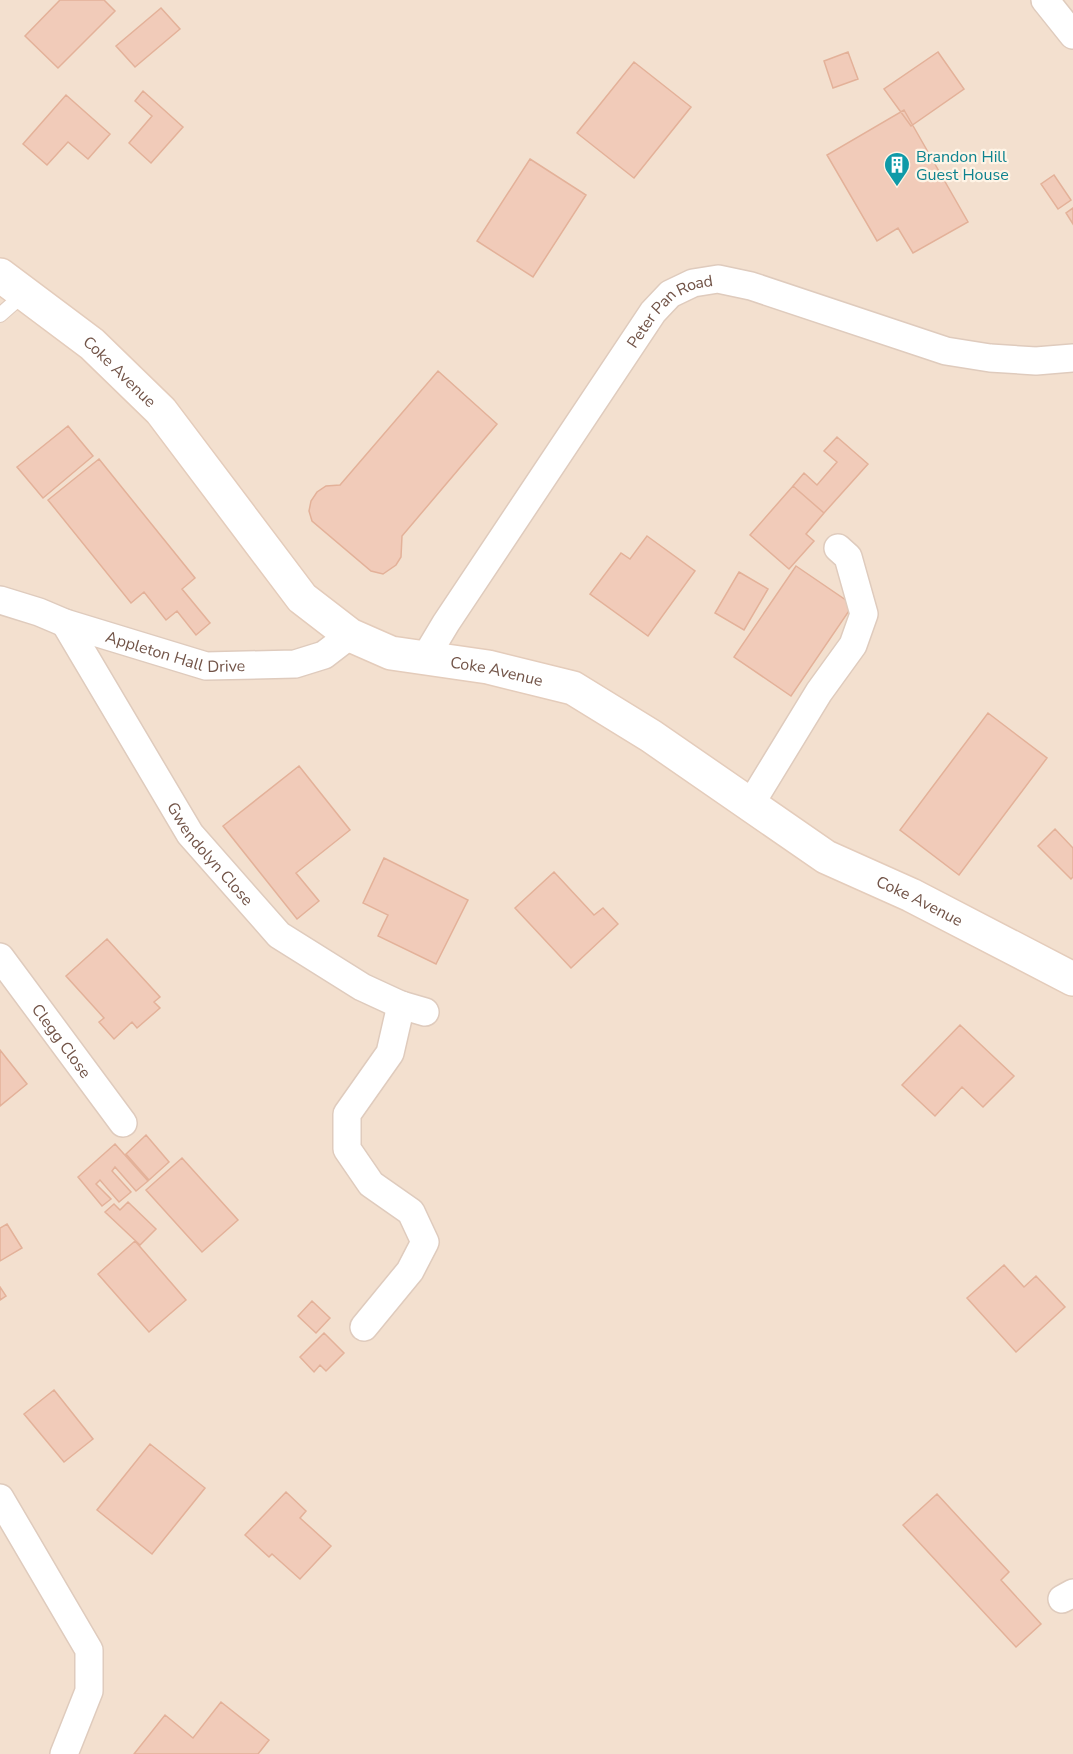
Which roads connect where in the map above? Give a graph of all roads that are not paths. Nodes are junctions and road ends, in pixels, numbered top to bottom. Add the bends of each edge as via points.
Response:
1 (1045, 0) edge
2 (1073, 35) edge
3 (13, 284) edge
4 (0, 315) edge
5 (1073, 358) edge
6 (838, 548) dead end
7 (0, 600) edge
8 (65, 623) junction
9 (350, 635) junction
10 (425, 658) junction
11 (750, 805) junction
12 (0, 957) edge
13 (1073, 979) edge
14 (123, 1124) dead end
15 (364, 1327) dead end
16 (0, 1498) edge
17 (64, 1754) edge

1 - 2 street
3 - 4 lane
3 - 9 street, Coke Avenue via 92,344 161,411 302,598
5 - 10 street, Peter Pan Road via 1036,361 946,351 751,286 718,279 693,283 670,294 653,312
6 - 11 street via 848,556 864,614 853,645 819,692
7 - 8 street, Appleton Hall Drive
8 - 9 street, Appleton Hall Drive via 206,666 295,664 324,655
8 - 15 street, Gwendolyn Close via 190,834 279,935 362,987 413,1009 390,1053 347,1114 347,1149 371,1184 411,1212 426,1242 411,1271
9 - 10 street, Coke Avenue via 391,653
10 - 11 street, Coke Avenue via 488,666 573,688
11 - 13 street, Coke Avenue via 826,857
12 - 14 street, Clegg Close
16 - 17 street via 89,1650 89,1691

